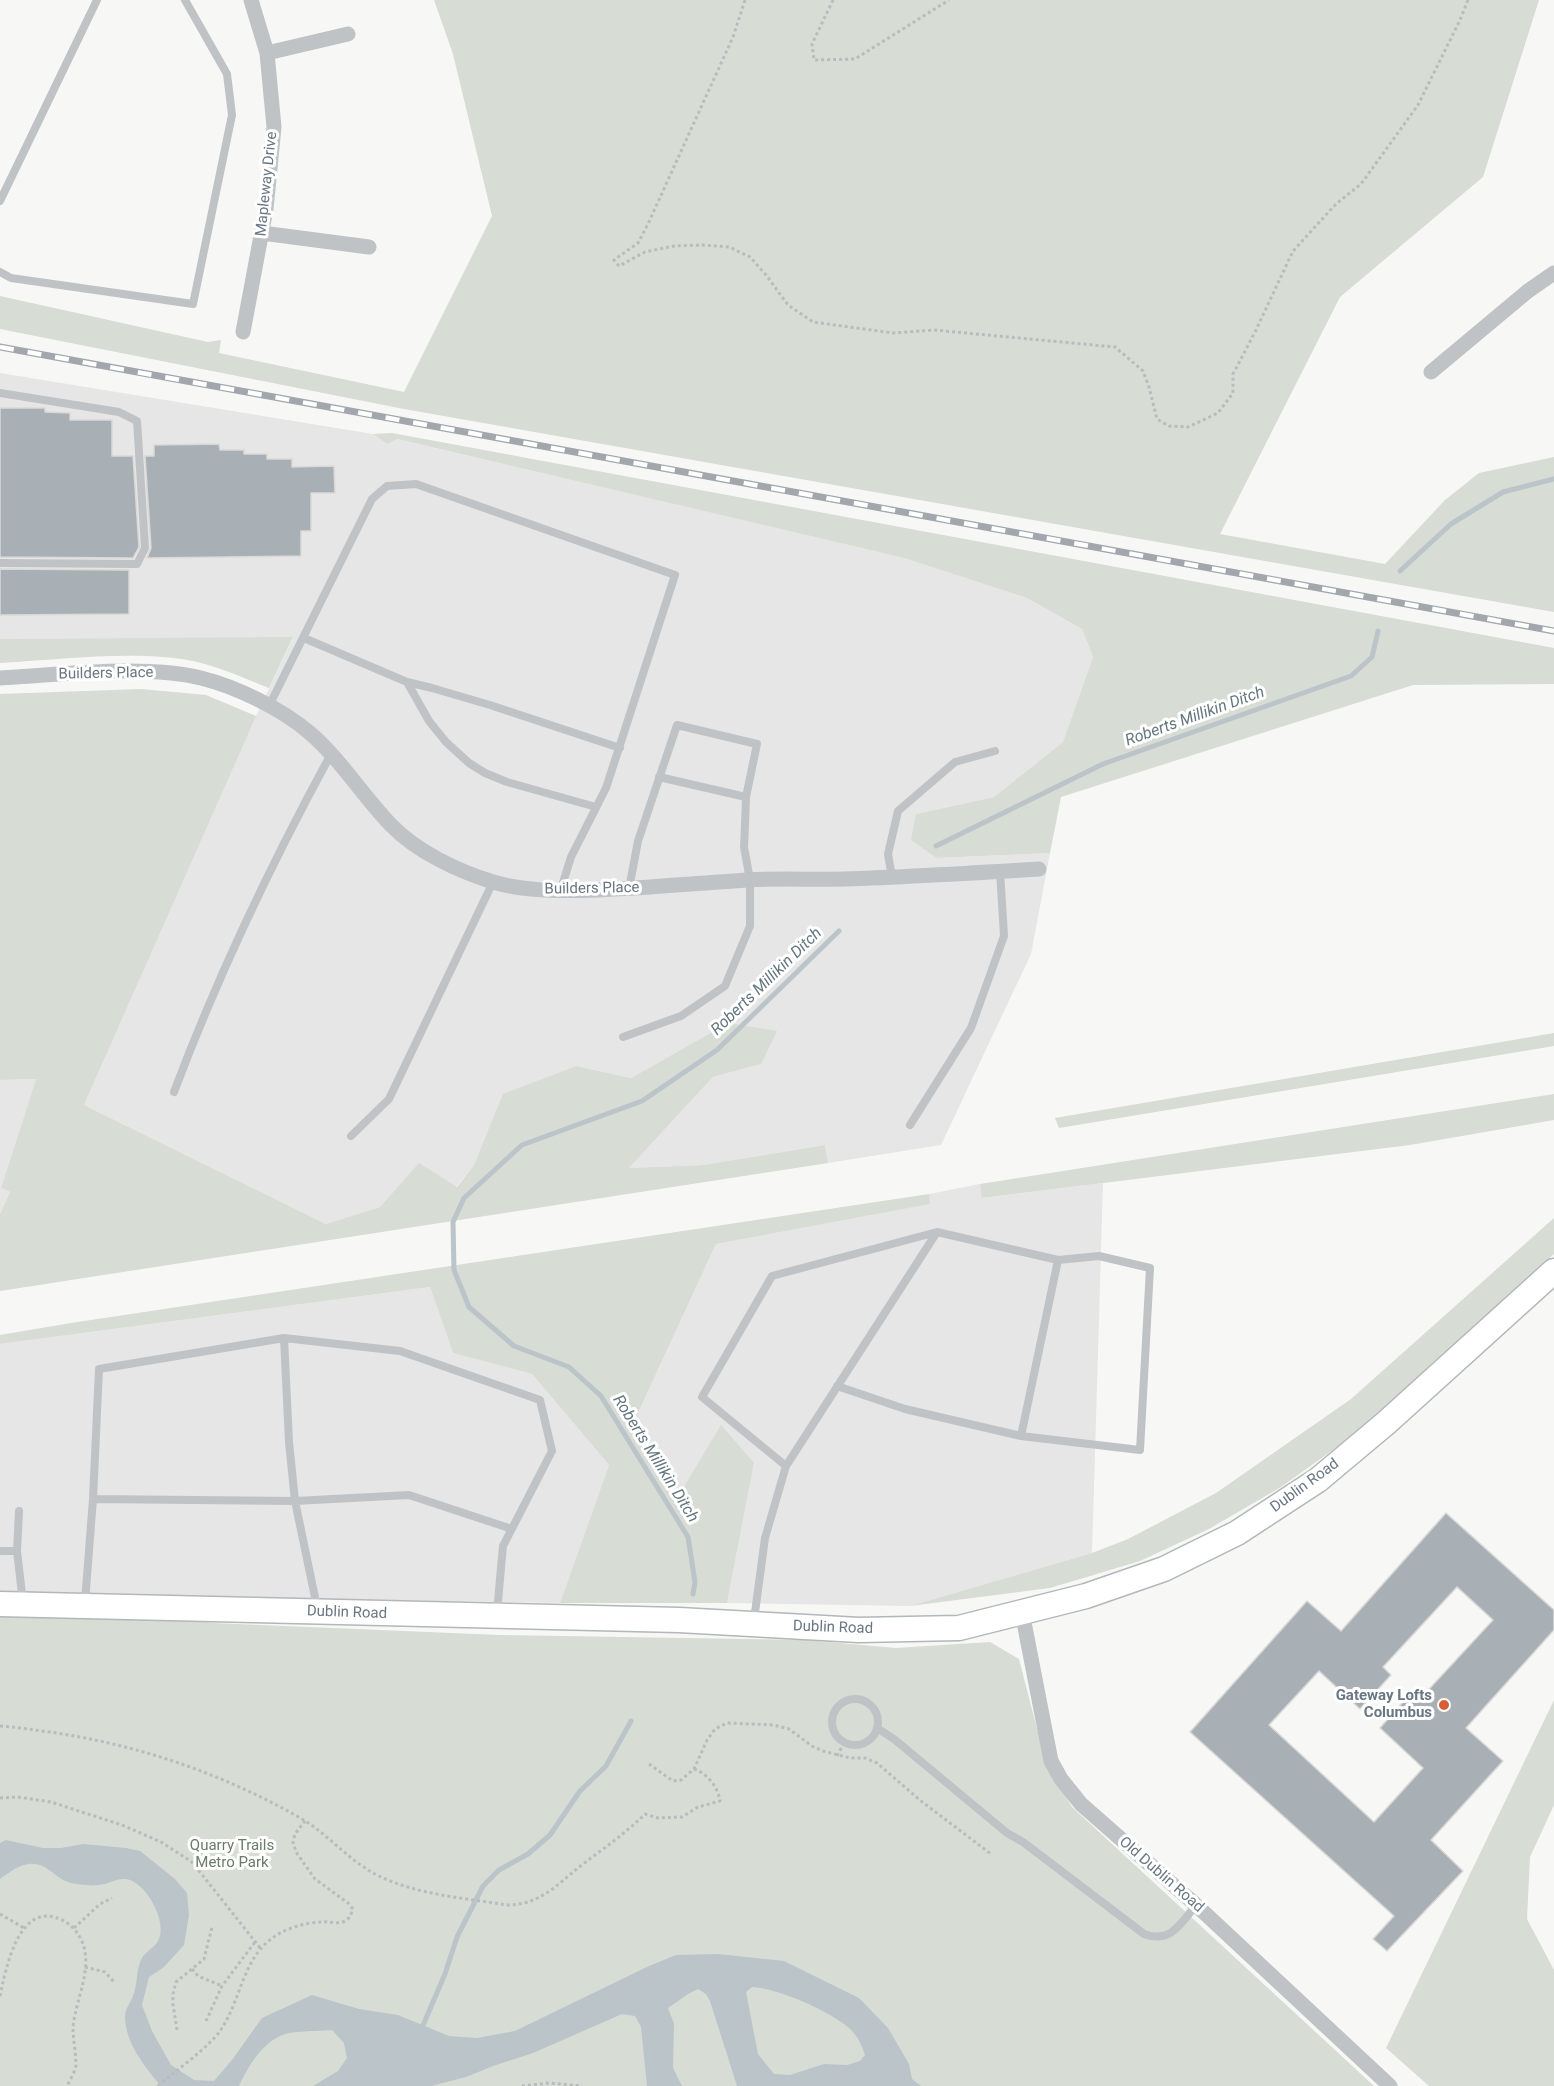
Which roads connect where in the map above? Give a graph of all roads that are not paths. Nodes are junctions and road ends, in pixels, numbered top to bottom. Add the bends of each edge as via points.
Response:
1 (97, 0) edge
2 (185, 0) edge
3 (251, 0) edge
4 (348, 34) dead end
5 (267, 53) junction
6 (0, 201) edge
7 (262, 233) junction
8 (369, 247) dead end
9 (0, 272) edge
10 (1554, 273) edge
11 (243, 332) dead end
12 (1431, 372) dead end
13 (0, 393) edge
14 (0, 563) edge
15 (304, 638) junction
16 (0, 678) edge
17 (406, 682) junction
18 (269, 706) junction
19 (620, 748) junction
20 (995, 751) dead end
21 (331, 754) junction
22 (659, 777) junction
23 (746, 797) junction
24 (596, 807) junction
25 (1039, 869) dead end
26 (1000, 871) junction
27 (892, 877) junction
28 (750, 880) junction
29 (493, 882) junction
30 (629, 889) junction
31 (560, 892) junction
32 (622, 1037) dead end
33 (174, 1092) dead end
34 (910, 1125) dead end
35 (351, 1136) dead end
36 (937, 1232) junction
37 (1058, 1260) junction
38 (1554, 1271) edge
39 (284, 1338) junction
40 (837, 1386) junction
41 (1021, 1436) junction
42 (786, 1466) junction
43 (93, 1499) junction
44 (295, 1501) junction
45 (19, 1511) dead end
46 (512, 1529) junction
47 (0, 1551) edge
48 (17, 1551) junction
49 (12, 1604) edge
50 (85, 1607) junction
51 (318, 1612) junction
52 (1022, 1612) junction
53 (497, 1616) junction
54 (753, 1624) junction
55 (877, 1728) junction
56 (1196, 1905) junction
57 (1390, 2086) edge

1 - 6 lane
2 - 9 lane via 227,74 232,115 193,304 11,278
3 - 5 street, Mapleway Drive
4 - 5 street
5 - 7 street, Mapleway Drive via 274,128
7 - 8 street
7 - 11 street, Mapleway Drive
10 - 12 street
13 - 14 lane via 119,412 137,421 145,548 137,564
15 - 17 lane
15 - 18 lane
15 - 19 lane via 372,500 387,486 416,484 428,488 675,574
16 - 18 street, Builders Place via 133,671 169,674 200,678
17 - 19 lane
17 - 24 lane via 429,721 469,763 507,782
18 - 21 street, Builders Place via 309,732
19 - 24 lane
20 - 27 lane via 955,762 898,811 888,854
21 - 29 street, Builders Place via 401,835 445,862
21 - 33 lane via 240,931
22 - 23 lane
22 - 23 lane via 677,725 757,744
22 - 30 lane via 638,841
23 - 28 lane via 744,847
24 - 31 lane via 571,857
25 - 26 street, Builders Place
26 - 27 street, Builders Place
26 - 34 lane via 1004,936 970,1028
27 - 28 street, Builders Place
28 - 30 street, Builders Place
28 - 32 lane via 750,926 725,986 681,1016
29 - 31 street, Builders Place
29 - 35 lane via 389,1099
30 - 31 street, Builders Place
36 - 37 lane
36 - 40 lane
36 - 42 lane via 771,1276 702,1397
37 - 41 lane
37 - 41 lane via 1099,1256 1150,1268 1140,1450
38 - 52 main road, Dublin Road via 1318,1480 1237,1533 1164,1569 1086,1596
39 - 43 lane via 99,1369
39 - 44 lane
39 - 46 lane via 400,1351 540,1400 552,1451
40 - 41 lane via 905,1409
40 - 42 lane
42 - 54 lane via 765,1538
43 - 44 lane
43 - 50 lane
44 - 46 lane via 409,1495
44 - 51 lane
45 - 48 lane
46 - 53 lane via 503,1546
47 - 48 lane
48 - 49 lane
49 - 50 main road, Dublin Road
50 - 51 main road, Dublin Road
51 - 53 main road, Dublin Road
52 - 54 main road, Dublin Road via 960,1628 859,1630
52 - 56 street, Old Dublin Road via 1056,1771 1080,1804
53 - 54 main road, Dublin Road
55 - 55 lane via 860,1745 844,1743 832,1723 833,1715 842,1703 865,1702 876,1713
55 - 56 lane via 1007,1833 1144,1934 1154,1938 1174,1931
56 - 57 street, Old Dublin Road

